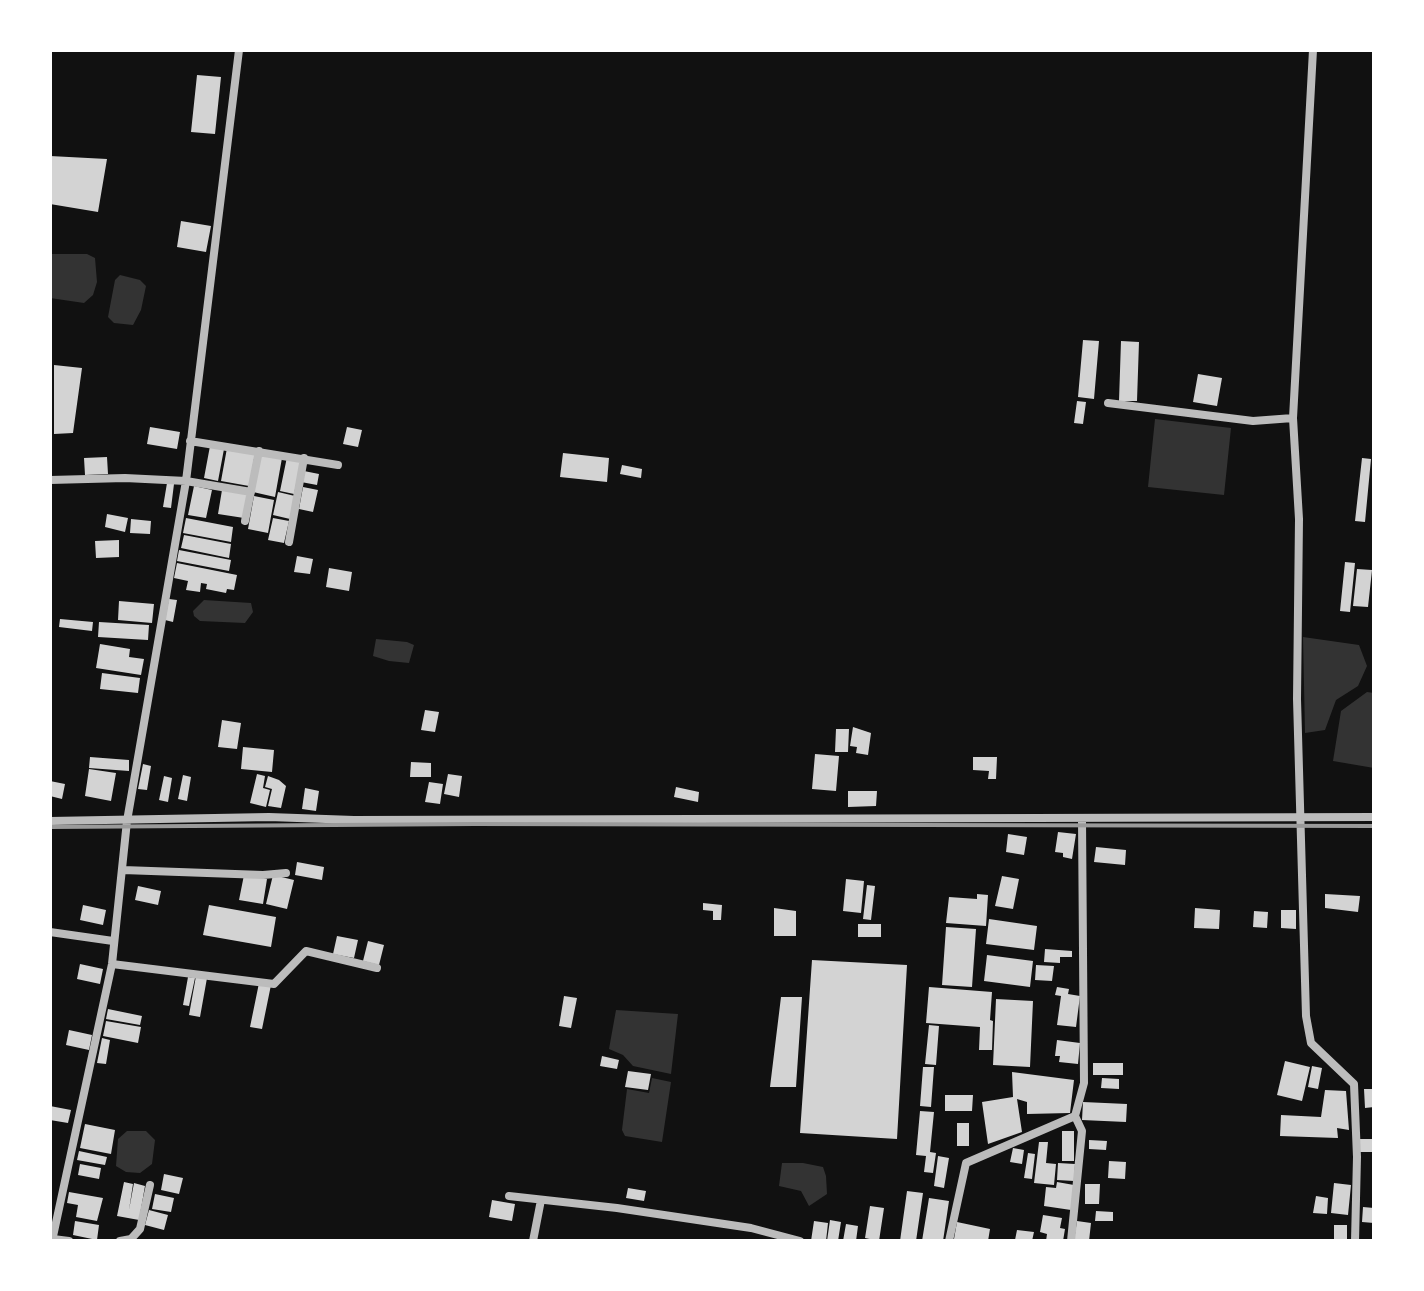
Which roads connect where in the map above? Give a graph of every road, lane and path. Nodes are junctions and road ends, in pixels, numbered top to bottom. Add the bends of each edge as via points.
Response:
1 (239, 50) edge
2 (1313, 50) edge
3 (1108, 403) dead end
4 (1293, 418) junction
5 (190, 441) junction
6 (259, 451) junction
7 (304, 458) junction
8 (338, 465) dead end
9 (50, 480) edge
10 (186, 481) junction
11 (251, 492) junction
12 (245, 521) dead end
13 (289, 542) dead end
14 (1374, 817) edge
15 (1082, 819) junction
16 (1300, 819) junction
17 (50, 821) edge
18 (127, 821) junction
19 (123, 870) junction
20 (286, 873) dead end
21 (50, 932) edge
22 (113, 941) junction
23 (112, 964) junction
24 (377, 968) dead end
25 (1075, 1116) junction
26 (150, 1185) dead end
27 (509, 1196) dead end
28 (541, 1200) junction
29 (52, 1240) edge
30 (69, 1241) edge
31 (120, 1241) edge
32 (533, 1241) edge
33 (800, 1241) edge
34 (949, 1241) edge
35 (1071, 1241) edge
36 (1355, 1241) edge

1 - 5 street
2 - 4 street
3 - 4 street via 1253,421
4 - 16 street via 1299,519
5 - 6 street
5 - 10 street
6 - 7 street
6 - 11 street
7 - 8 street
7 - 13 street
9 - 10 street
10 - 11 street
10 - 18 street
11 - 12 street
14 - 16 street
15 - 16 street
15 - 18 street
15 - 25 street via 1084,1083
16 - 36 street via 1307,1030 1311,1043 1354,1084
17 - 18 street
18 - 19 street
19 - 20 street
19 - 22 street
21 - 22 street
22 - 23 street
23 - 24 street via 274,984 306,951
23 - 29 street
25 - 34 street via 966,1163
25 - 35 street via 1082,1131
26 - 31 street via 140,1229
27 - 28 street
28 - 32 street
28 - 33 street via 751,1228
29 - 30 street

